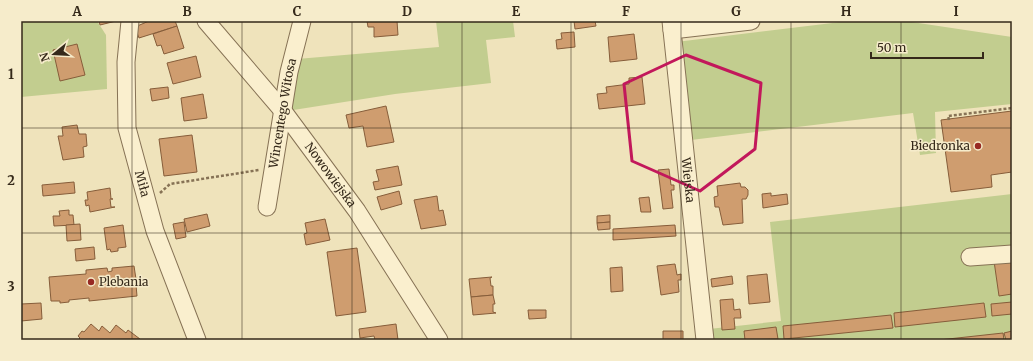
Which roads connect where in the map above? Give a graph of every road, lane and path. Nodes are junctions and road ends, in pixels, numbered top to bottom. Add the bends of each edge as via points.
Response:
1 (130, 21) edge
2 (206, 21) edge
3 (302, 21) edge
4 (751, 21) edge
5 (671, 25) edge
6 (1012, 108) edge
7 (283, 111) junction
8 (949, 120) dead end
9 (274, 165) junction
10 (147, 203) junction
11 (267, 207) dead end
12 (1012, 254) edge
13 (970, 257) dead end
14 (197, 340) edge
15 (439, 340) edge
16 (705, 340) edge

1 - 10 street, Miła via 126,62 127,128
2 - 7 street, Nowowiejska
3 - 7 street, Wincentego Witosa via 289,72
4 - 5 street
5 - 16 street, Wiejska
6 - 8 path via 948,116
7 - 9 street, Wincentego Witosa
7 - 15 street, Nowowiejska via 357,211
9 - 10 path via 257,171 170,184
9 - 11 street, Wincentego Witosa
10 - 14 street, Miła via 155,231
12 - 13 street

